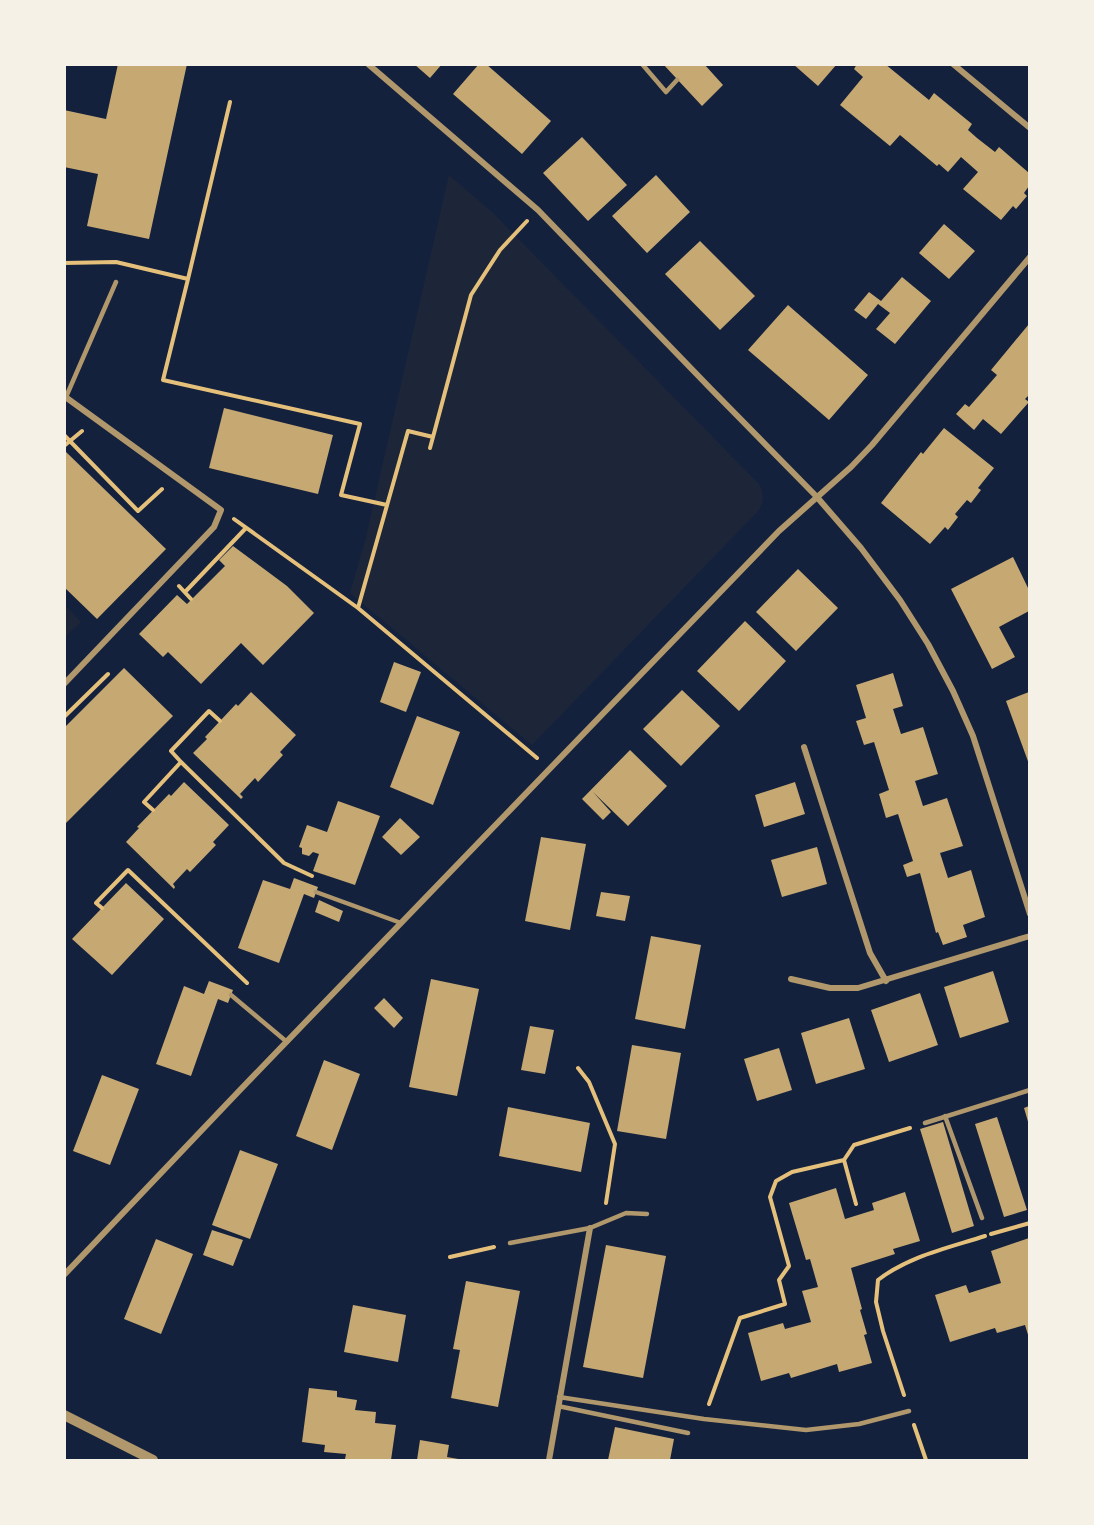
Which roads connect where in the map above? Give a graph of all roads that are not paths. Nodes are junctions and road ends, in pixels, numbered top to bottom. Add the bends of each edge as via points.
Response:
1 (368, 64) edge
2 (642, 64) edge
3 (953, 64) edge
4 (677, 80) dead end
5 (1029, 128) edge
6 (1029, 257) edge
7 (116, 282) dead end
8 (65, 396) edge
9 (816, 496) junction
10 (64, 684) edge
11 (804, 747) dead end
12 (316, 892) dead end
13 (1029, 914) edge
14 (401, 923) junction
15 (1029, 936) edge
16 (791, 979) dead end
17 (886, 981) junction
18 (231, 995) dead end
19 (286, 1042) junction
20 (1029, 1090) edge
21 (945, 1116) junction
22 (925, 1123) road end
23 (647, 1214) dead end
24 (982, 1218) road end
25 (590, 1228) junction
26 (510, 1243) road end
27 (64, 1275) edge
28 (559, 1397) junction
29 (558, 1406) junction
30 (909, 1411) dead end
31 (64, 1414) edge
32 (688, 1433) dead end
33 (153, 1461) edge
34 (549, 1461) edge

1 - 9 street via 538,210
2 - 4 lane via 666,92
3 - 5 street
6 - 9 street via 872,445
7 - 8 lane
8 - 10 street via 221,510 214,527
9 - 13 street via 900,600 953,691 973,736
9 - 14 street
11 - 17 street via 870,954
12 - 14 lane
14 - 19 street
15 - 17 street
16 - 17 street via 830,988 858,988
18 - 19 lane
19 - 27 street
20 - 21 lane
21 - 22 lane
21 - 24 lane
23 - 25 lane via 627,1213
25 - 26 lane
25 - 28 street
28 - 29 street
28 - 30 lane via 806,1430 859,1424
29 - 32 lane
29 - 34 street
31 - 33 street

